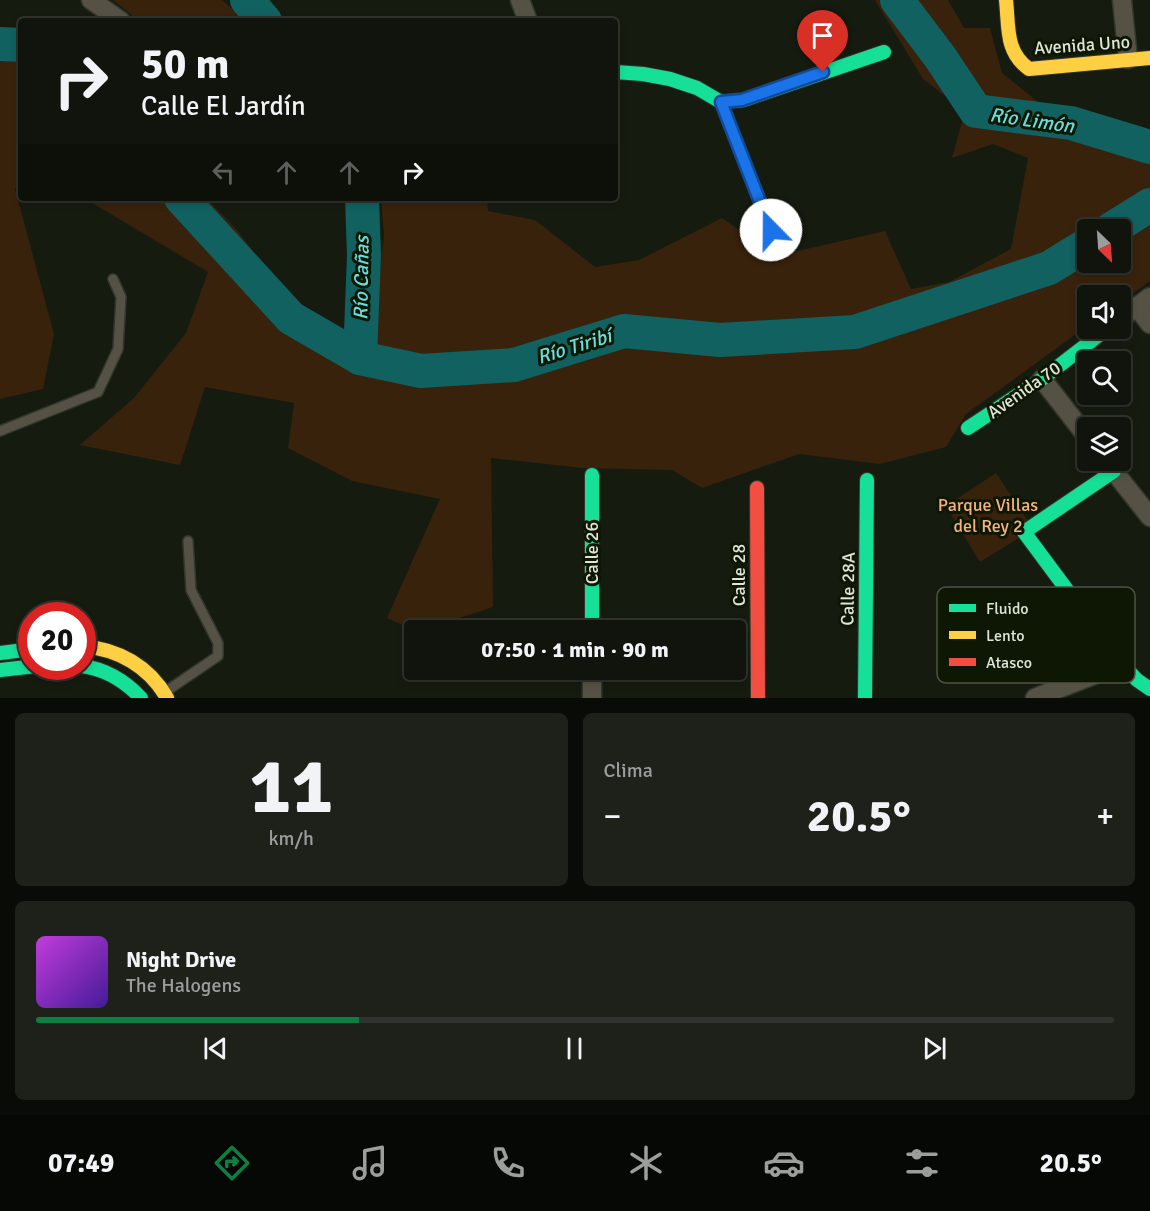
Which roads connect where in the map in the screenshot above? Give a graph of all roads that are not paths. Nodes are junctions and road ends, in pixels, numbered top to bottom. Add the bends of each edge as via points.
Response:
1 (91, 0) edge
2 (520, 0) edge
3 (1006, 0) edge
4 (1122, 0) edge
5 (117, 18) edge
6 (527, 18) edge
7 (884, 52) dead end
8 (1150, 58) edge
9 (1128, 60) junction
10 (618, 72) edge
11 (721, 102) junction
12 (771, 230) dead end
13 (113, 279) dead end
14 (1143, 302) edge
15 (1150, 324) edge
16 (1094, 339) edge
17 (1042, 379) junction
18 (1077, 424) edge
19 (968, 428) dead end
20 (0, 431) edge
21 (1103, 471) edge
22 (1113, 471) edge
23 (592, 476) dead end
24 (867, 480) dead end
25 (757, 488) dead end
26 (1150, 517) edge
27 (188, 541) dead end
28 (1065, 587) edge
29 (592, 620) edge
30 (96, 647) edge
31 (18, 651) edge
32 (0, 653) edge
33 (18, 668) edge
34 (96, 668) edge
35 (0, 670) edge
36 (1135, 678) edge
37 (592, 680) edge
38 (1073, 683) edge
39 (1150, 689) edge
40 (166, 695) edge
41 (141, 698) edge
42 (592, 698) edge
43 (758, 698) edge
44 (865, 698) edge
45 (1035, 698) edge

1 - 5 street
2 - 6 street
3 - 9 street, Avenida Uno via 1012,51 1029,69
4 - 9 street
7 - 11 street via 742,100
8 - 9 street, Avenida Uno
10 - 11 street via 678,81
11 - 12 lane
13 - 20 lane via 121,297 118,349 98,392
14 - 15 street
16 - 17 street, Avenida 70
17 - 18 street
17 - 19 street, Avenida 70
21 - 28 street via 1024,532
22 - 26 street
23 - 29 street, Calle 26
24 - 44 street, Calle 28A
25 - 43 street, Calle 28
27 - 40 lane via 191,590 218,643 218,656
30 - 40 street via 107,648 130,660 149,673
31 - 32 street
33 - 35 street
34 - 41 street via 133,688
36 - 39 street
37 - 42 street
38 - 45 street

